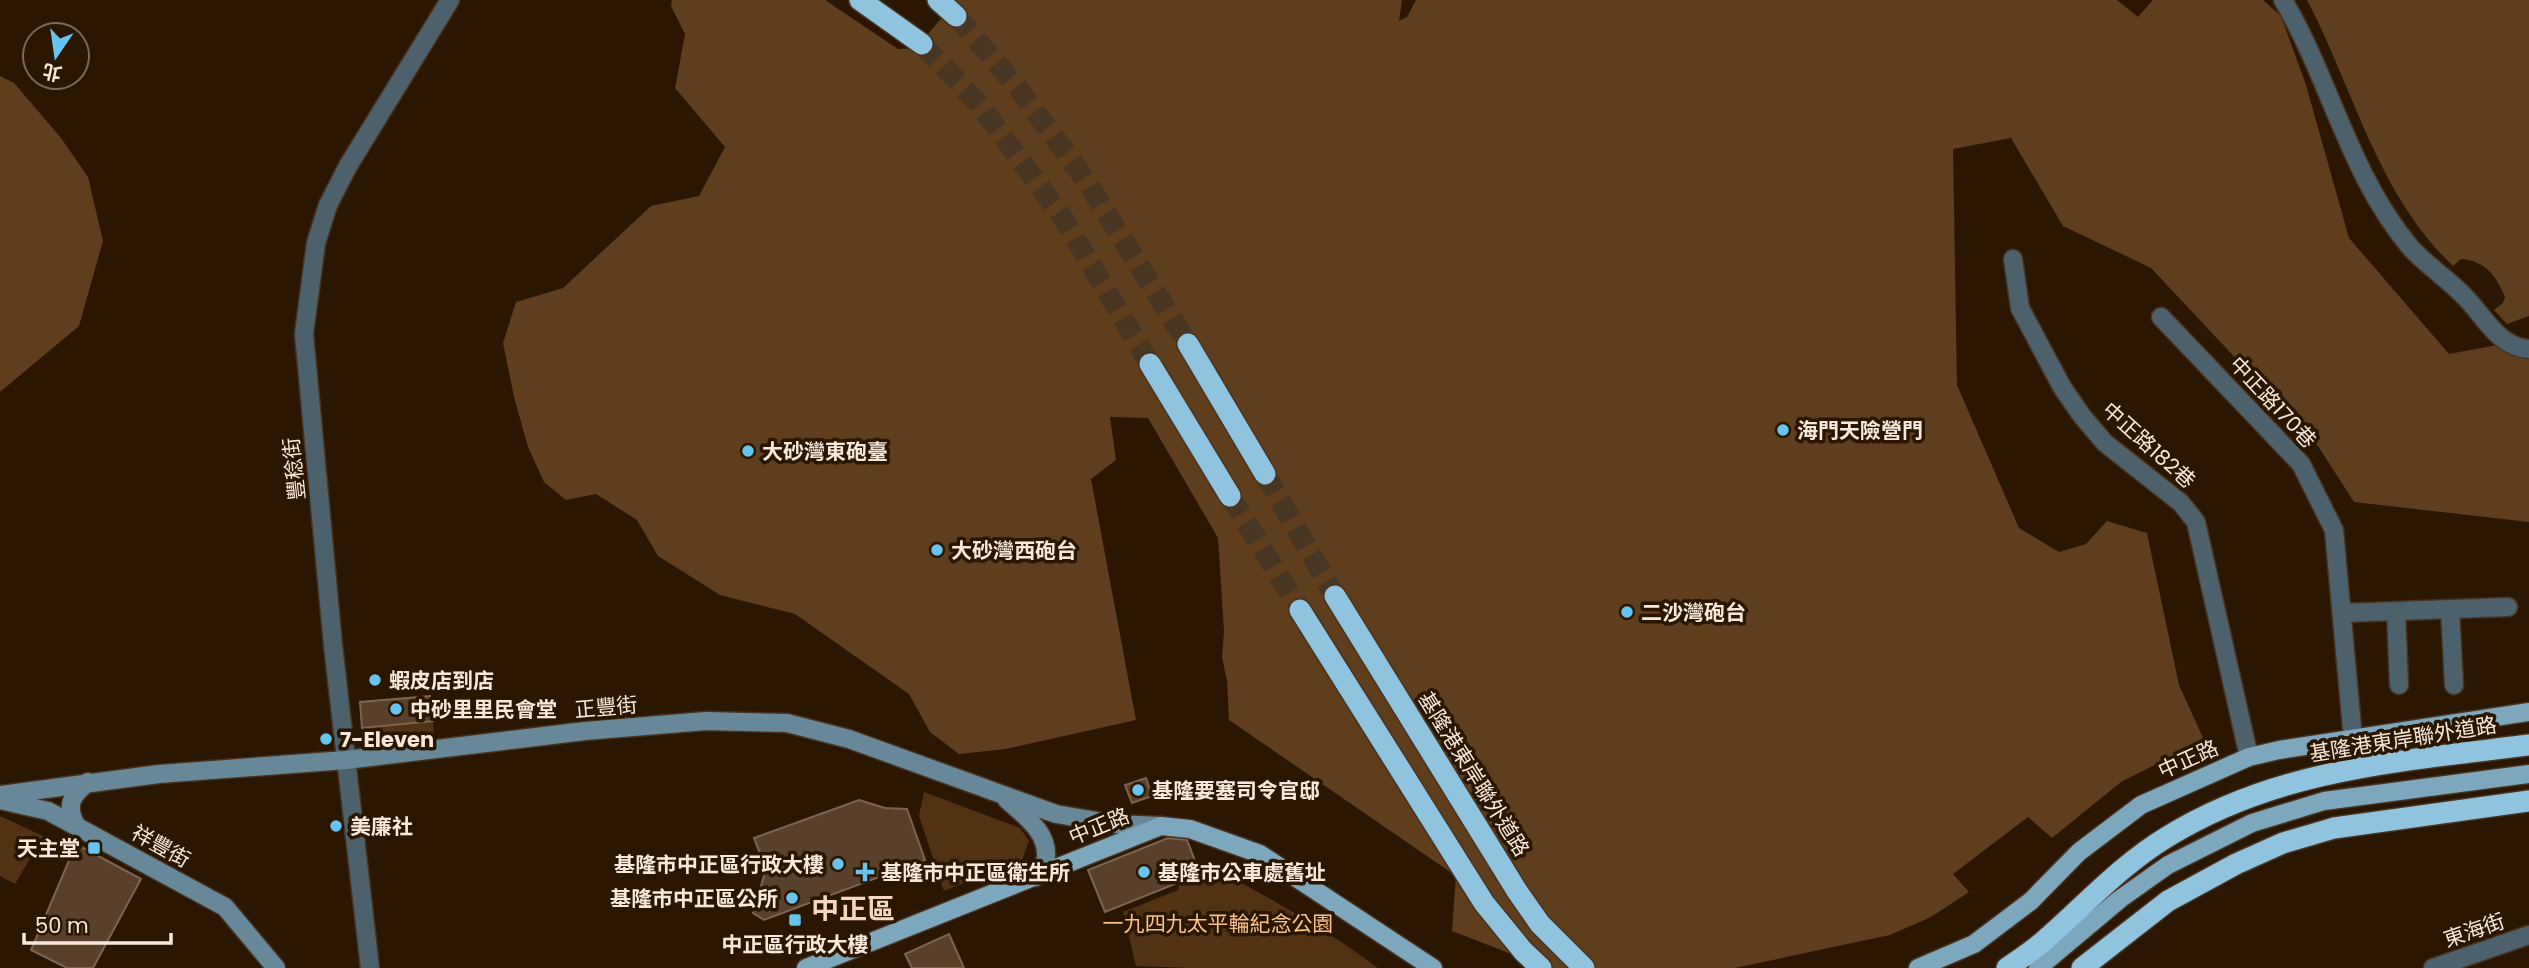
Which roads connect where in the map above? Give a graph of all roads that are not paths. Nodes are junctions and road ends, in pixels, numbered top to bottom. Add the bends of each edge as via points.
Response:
1 (450, 0) edge
2 (860, 0) edge
3 (938, 0) edge
4 (2283, 0) edge
5 (956, 16) tunnel mouth
6 (922, 44) tunnel mouth
7 (2013, 258) dead end
8 (2161, 317) dead end
9 (1188, 344) tunnel mouth
10 (2529, 349) edge
11 (1150, 364) tunnel mouth
12 (1265, 474) tunnel mouth
13 (1230, 496) tunnel mouth
14 (1335, 596) tunnel mouth
15 (2508, 607) dead end
16 (2450, 609) junction
17 (1300, 610) tunnel mouth
18 (2396, 611) junction
19 (2342, 613) junction
20 (2399, 685) dead end
21 (2454, 685) dead end
22 (2529, 712) edge
23 (2353, 739) junction
24 (2529, 744) edge
25 (2249, 757) junction
26 (346, 760) junction
27 (2529, 774) edge
28 (88, 782) junction
29 (1001, 795) junction
30 (0, 798) edge
31 (2529, 801) edge
32 (76, 824) junction
33 (1161, 826) junction
34 (1036, 877) junction
35 (2529, 935) edge
36 (276, 968) edge
37 (370, 968) edge
38 (806, 968) edge
39 (1433, 968) edge
40 (1541, 968) edge
41 (1584, 968) edge
42 (1918, 968) edge
43 (2007, 968) edge
44 (2038, 968) edge
45 (2082, 968) edge
46 (2433, 968) edge

1 - 26 street, 豐稔街 via 328,205 310,275 304,334
2 - 6 highway
3 - 5 highway
4 - 10 street via 2353,155 2410,246 2500,337 2514,347
7 - 25 street, 中正路182巷 via 2020,308 2082,416 2105,443 2181,503 2196,522
8 - 19 street, 中正路170巷 via 2301,464 2334,530
9 - 12 highway
11 - 13 highway
14 - 41 highway, 基隆港東岸聯外道路 via 1517,891 1540,924
15 - 16 street
16 - 18 street
16 - 21 street
17 - 40 highway via 1484,903
18 - 19 street
18 - 20 street
19 - 23 street, 中正路170巷
22 - 23 main road, 中正路
23 - 25 main road, 中正路
24 - 43 highway, 基隆港東岸聯外道路 via 2346,769 2283,784 2237,802 2168,836 2129,863 2044,941
25 - 42 main road, 中正路 via 2141,805 2079,852 2031,901 1974,944
26 - 28 street, 正豐街
26 - 29 street, 正豐街 via 679,723 787,723 921,763
26 - 37 street, 豐稔街
27 - 44 main road via 2324,801 2252,823 2168,865
28 - 30 street, 正豐街
28 - 32 street via 76,792 69,808
29 - 33 street, 正豐街 via 1056,814
29 - 34 street via 1034,824 1044,841 1045,860
30 - 32 street, 祥豐街
31 - 45 highway via 2334,828 2284,843 2168,901
32 - 36 street, 祥豐街 via 225,907
33 - 34 main road, 中正路
33 - 39 main road, 中正路 via 1190,829 1260,854
34 - 38 main road, 中正路
35 - 46 street, 東海街

